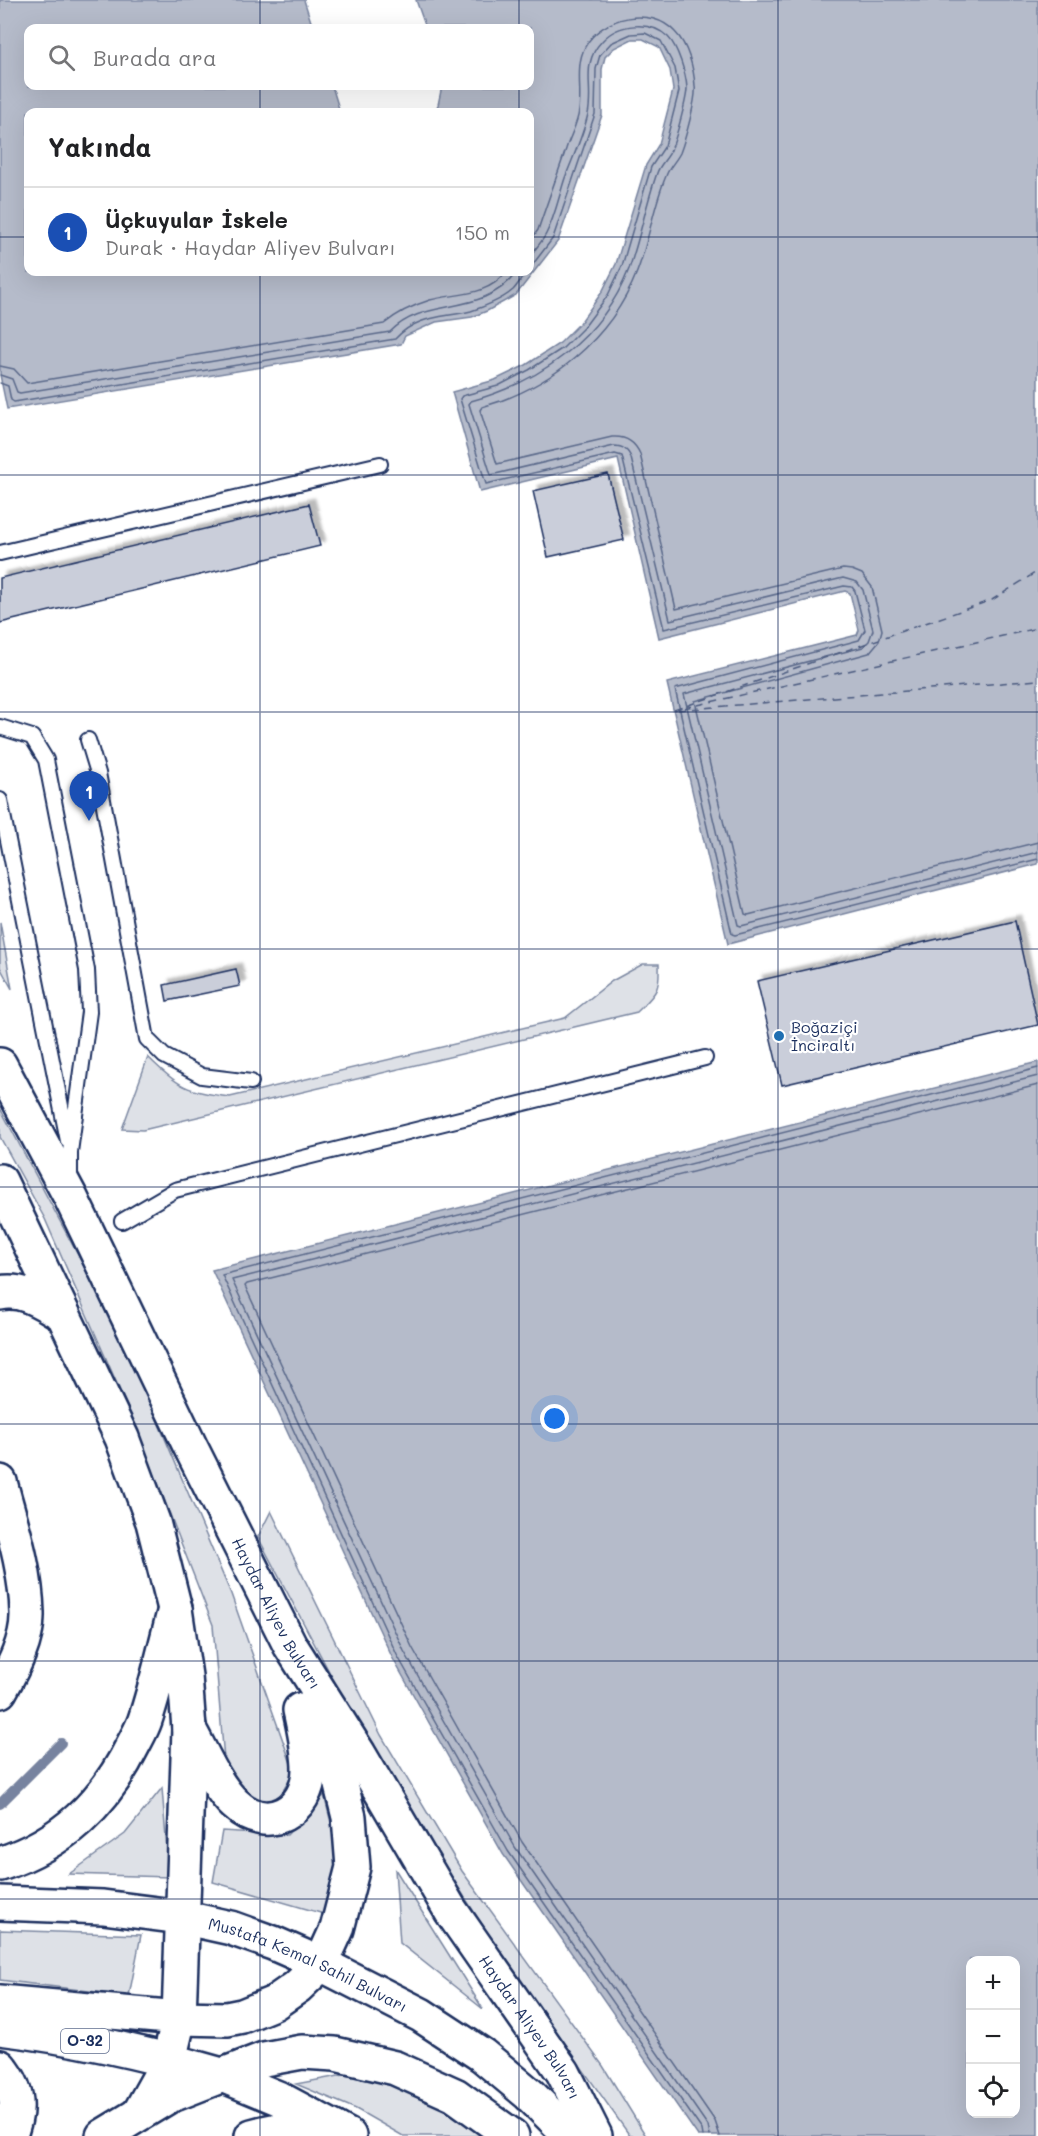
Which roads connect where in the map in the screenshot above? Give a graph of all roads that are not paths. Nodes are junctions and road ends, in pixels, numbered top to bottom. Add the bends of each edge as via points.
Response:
1 (380, 464) dead end
2 (0, 553) edge
3 (0, 727) edge
4 (88, 740) dead end
5 (0, 800) edge
6 (705, 1058) dead end
7 (0, 1065) edge
8 (251, 1082) dead end
9 (70, 1152) junction
10 (0, 1181) edge
11 (71, 1198) junction
12 (122, 1221) dead end
13 (0, 1293) edge
14 (63, 1314) junction
15 (0, 1482) edge
16 (175, 1609) junction
17 (290, 1645) junction
18 (0, 1690) edge
19 (189, 1729) junction
20 (0, 1864) edge
21 (0, 1903) edge
22 (182, 1917) junction
23 (321, 1964) junction
24 (0, 2001) edge
25 (179, 2018) junction
26 (0, 2028) edge
27 (169, 2060) junction
28 (0, 2067) edge
29 (222, 2075) junction
30 (140, 2112) junction
31 (343, 2132) edge
32 (9, 2136) edge
33 (103, 2136) edge
34 (252, 2136) edge
35 (512, 2136) edge
36 (571, 2136) edge
37 (595, 2136) edge

1 - 2 lane
3 - 9 lane via 32,737 46,760 87,970 89,1012
4 - 8 lane via 98,772 147,1039 164,1056 202,1076
5 - 9 lane
6 - 12 lane via 176,1190
7 - 11 main road, Haydar Aliyev Bulvarı
9 - 11 lane
10 - 14 main road
11 - 17 main road, Haydar Aliyev Bulvarı via 190,1448
13 - 14 main road via 30,1295
14 - 16 main road via 122,1438 153,1522
15 - 18 main road via 20,1558 28,1614 21,1648
16 - 19 main road
16 - 20 main road via 145,1722 120,1773 91,1810 58,1836
17 - 19 main road via 309,1770 307,1786 290,1810 270,1819 257,1819 244,1812 223,1789
17 - 23 main road via 334,1757 349,1817 353,1867 337,1929
17 - 37 main road, Haydar Aliyev Bulvarı via 451,1911 563,2072
19 - 22 main road
21 - 22 main road, Mustafa Kemal Sahil Bulvarı via 103,1907
22 - 23 main road, Mustafa Kemal Sahil Bulvarı via 231,1928
22 - 25 main road
23 - 25 main road via 274,2003 242,2016
23 - 36 main road, Mustafa Kemal Sahil Bulvarı via 421,2015 482,2055
24 - 25 main road
25 - 27 main road
25 - 29 main road
26 - 27 main road, O-32 via 48,2034
27 - 29 main road
27 - 30 main road
28 - 32 main road via 10,2079 16,2097 16,2114
29 - 30 main road
29 - 31 main road via 278,2098
29 - 35 main road via 264,2059 302,2052 343,2056 395,2068 454,2095
30 - 33 main road
31 - 34 main road via 300,2126

